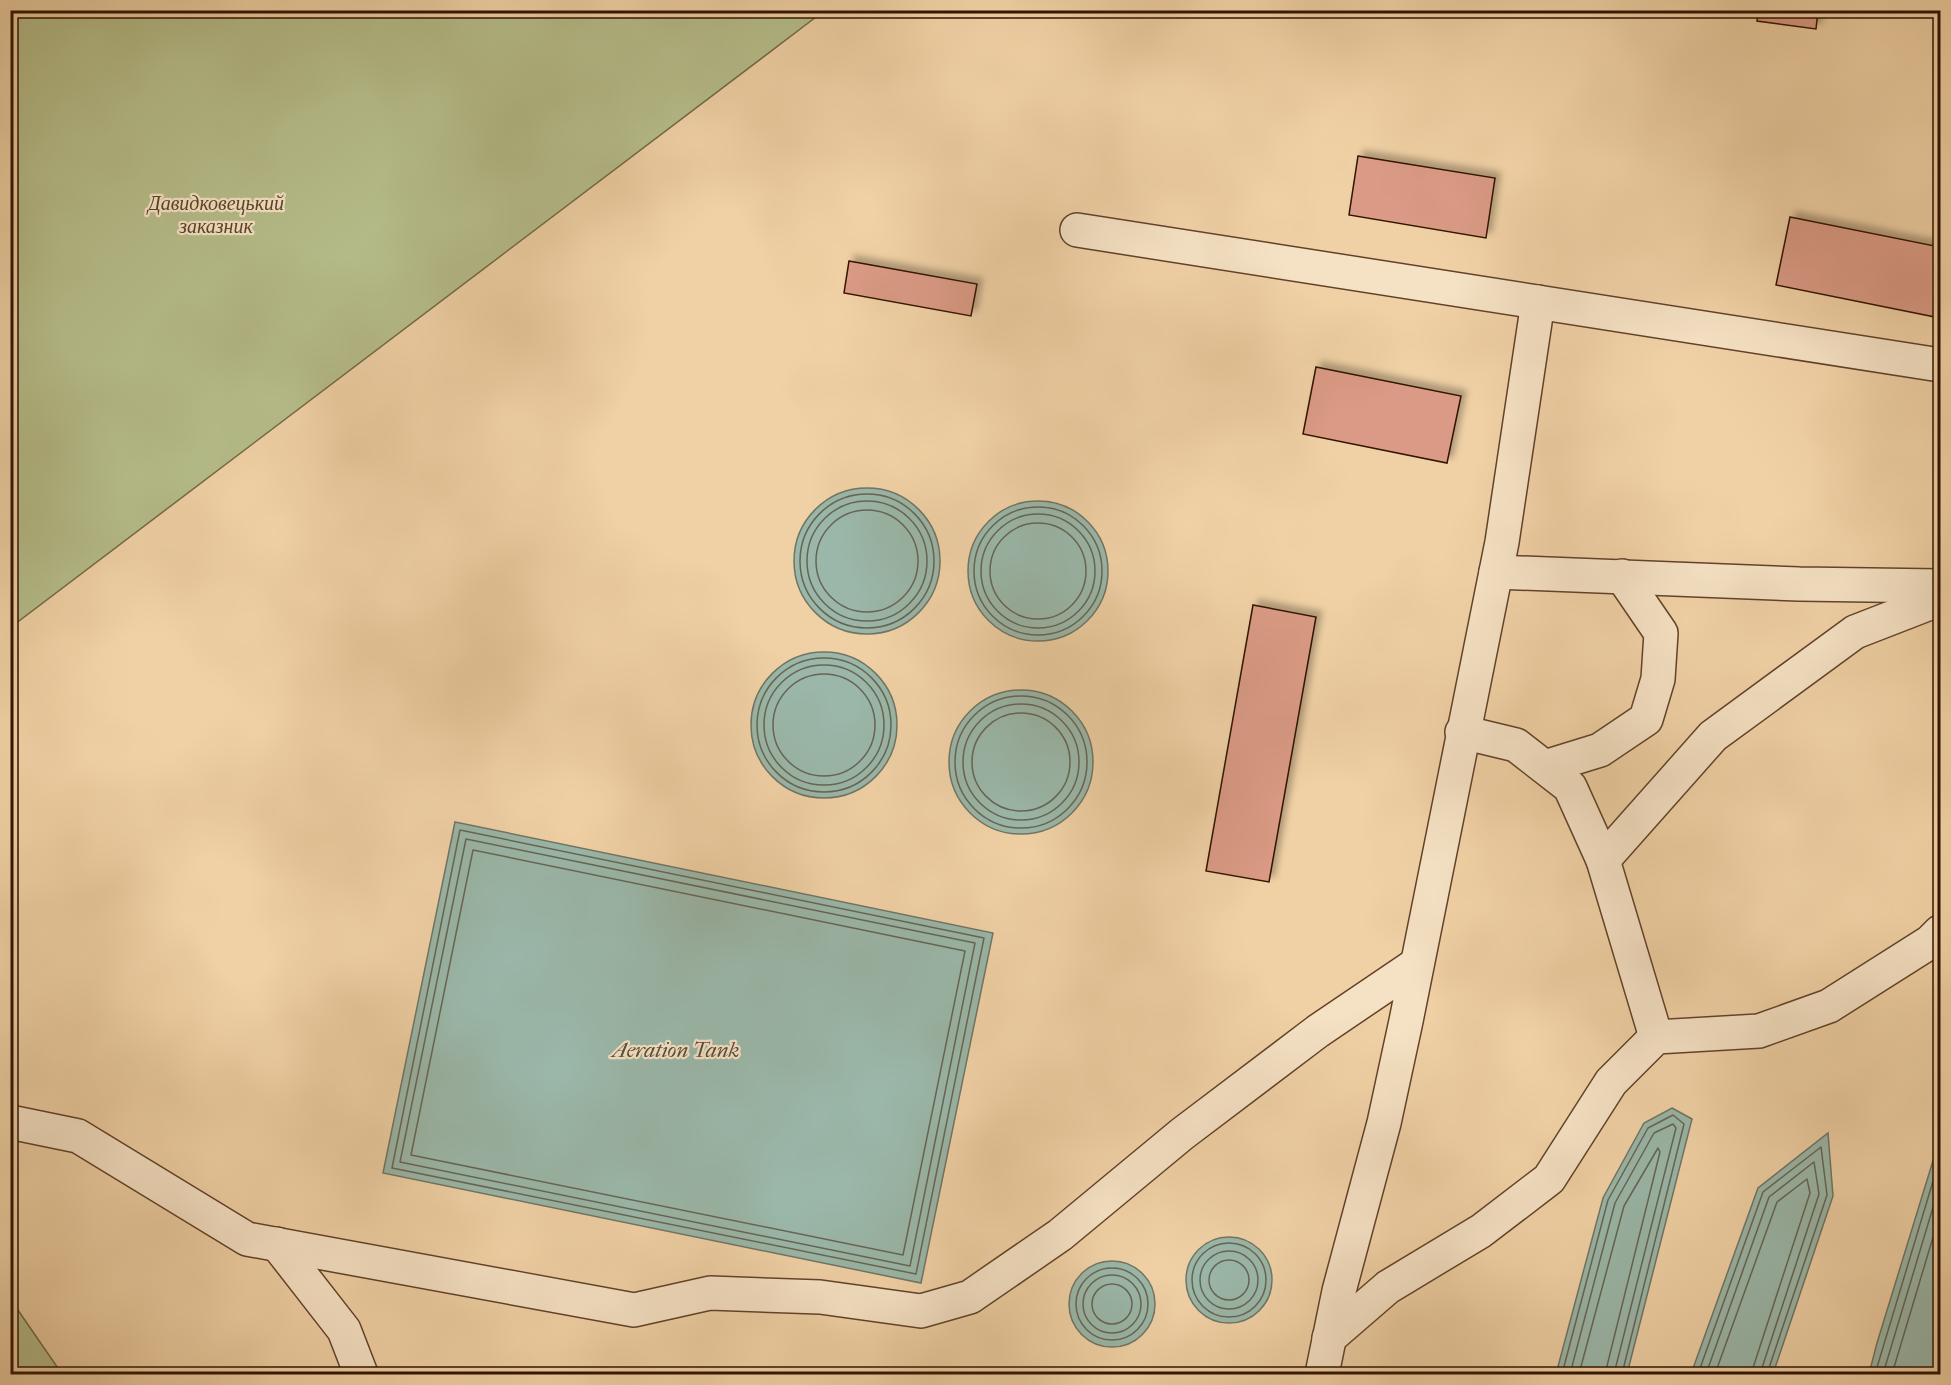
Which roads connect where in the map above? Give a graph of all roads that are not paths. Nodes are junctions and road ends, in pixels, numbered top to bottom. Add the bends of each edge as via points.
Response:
1 (1077, 230) dead end
2 (1538, 302) junction
3 (1941, 365) edge
4 (1496, 572) junction
5 (1622, 576) junction
6 (1941, 586) edge
7 (1941, 599) edge
8 (1462, 732) junction
9 (1545, 767) junction
10 (1603, 860) junction
11 (1941, 932) edge
12 (1417, 964) junction
13 (1656, 1037) junction
14 (10, 1122) edge
15 (277, 1244) junction
16 (1329, 1338) junction
17 (361, 1374) edge
18 (1322, 1374) edge

1 - 2 street
2 - 3 street
2 - 4 street
4 - 5 street
4 - 8 street
5 - 6 street via 1799,585
5 - 9 street via 1661,633 1658,680 1646,719 1600,750
7 - 10 street via 1855,632 1713,736
8 - 9 street via 1516,745
8 - 12 street
9 - 10 street via 1570,787
10 - 13 street
11 - 13 street via 1829,1006 1759,1031
12 - 15 street via 1318,1031 1182,1134 1060,1235 970,1297 921,1311 820,1297 710,1293 633,1310
12 - 16 street via 1384,1123
13 - 16 street via 1611,1082 1549,1179 1481,1231 1389,1287
14 - 15 street via 78,1136 247,1239
15 - 17 street via 344,1330
16 - 18 street

